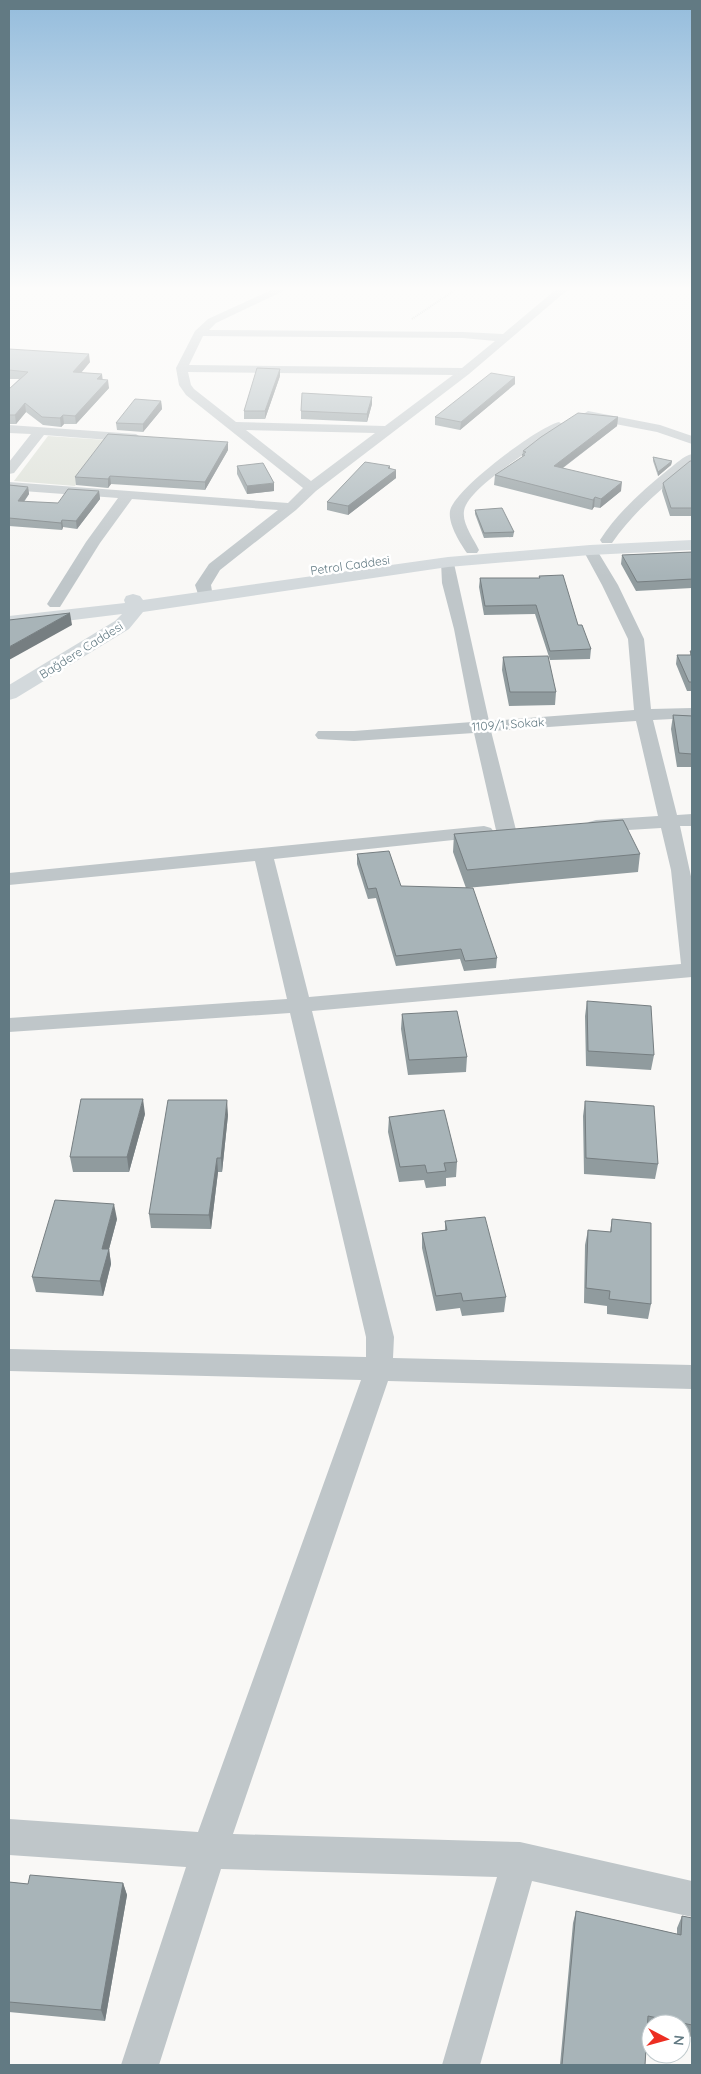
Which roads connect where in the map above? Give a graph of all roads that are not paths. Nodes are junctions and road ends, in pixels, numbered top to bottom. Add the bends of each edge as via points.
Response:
1 (185, 383) edge
2 (451, 383) edge
3 (233, 426) junction
4 (9, 429) edge
5 (388, 430) junction
6 (40, 432) junction
7 (149, 439) edge
8 (692, 440) edge
9 (239, 445) dead end
10 (259, 446) junction
11 (689, 463) edge
12 (9, 470) edge
13 (9, 486) edge
14 (311, 488) junction
15 (128, 495) junction
16 (291, 507) junction
17 (692, 536) edge
18 (607, 540) junction
19 (692, 545) edge
20 (472, 550) junction
21 (590, 550) junction
22 (448, 562) junction
23 (204, 591) junction
24 (134, 601) junction
25 (55, 604) junction
26 (9, 610) edge
27 (9, 622) edge
28 (9, 694) edge
29 (692, 713) edge
30 (643, 715) junction
31 (481, 726) junction
32 (324, 734) dead end
33 (692, 820) edge
34 (668, 822) junction
35 (582, 826) edge
36 (263, 854) junction
37 (9, 879) edge
38 (692, 969) edge
39 (300, 1005) junction
40 (9, 1025) edge
41 (9, 1360) edge
42 (379, 1368) junction
43 (692, 1377) edge
44 (9, 1837) edge
45 (209, 1851) junction
46 (520, 1860) junction
47 (692, 1898) edge
48 (140, 2065) edge
49 (460, 2065) edge

1 - 3 street via 190,392
2 - 5 street
3 - 5 street
3 - 10 street
4 - 6 street
5 - 14 street
6 - 7 street
6 - 12 street
8 - 20 street via 660,429 588,415 570,418 498,466 461,500 457,510 458,521
9 - 10 street
10 - 14 street
11 - 18 street via 632,509
13 - 15 street
14 - 16 street
15 - 16 street
15 - 25 street via 93,542
16 - 23 street via 214,567
17 - 18 main road, Petrol Caddesi
18 - 20 main road, Petrol Caddesi
19 - 21 main road
20 - 23 main road, Petrol Caddesi
21 - 22 main road
21 - 30 street via 636,639
22 - 23 main road
22 - 31 street
23 - 24 main road
24 - 25 main road
24 - 27 main road
24 - 28 main road, Bağdere Caddesi via 131,616 122,625
25 - 26 main road
29 - 30 street, 1109/1. Sokak
30 - 31 street, 1109/1. Sokak
30 - 34 street
31 - 32 street, 1109/1. Sokak via 354,736
31 - 36 street via 516,830
33 - 34 street
34 - 35 street
34 - 38 street via 681,870
36 - 37 street
36 - 39 street
38 - 39 street
39 - 40 street
39 - 42 street via 380,1337
41 - 42 street
42 - 43 street
42 - 45 street
44 - 45 street
45 - 46 street
45 - 48 street
46 - 47 street
46 - 49 street

